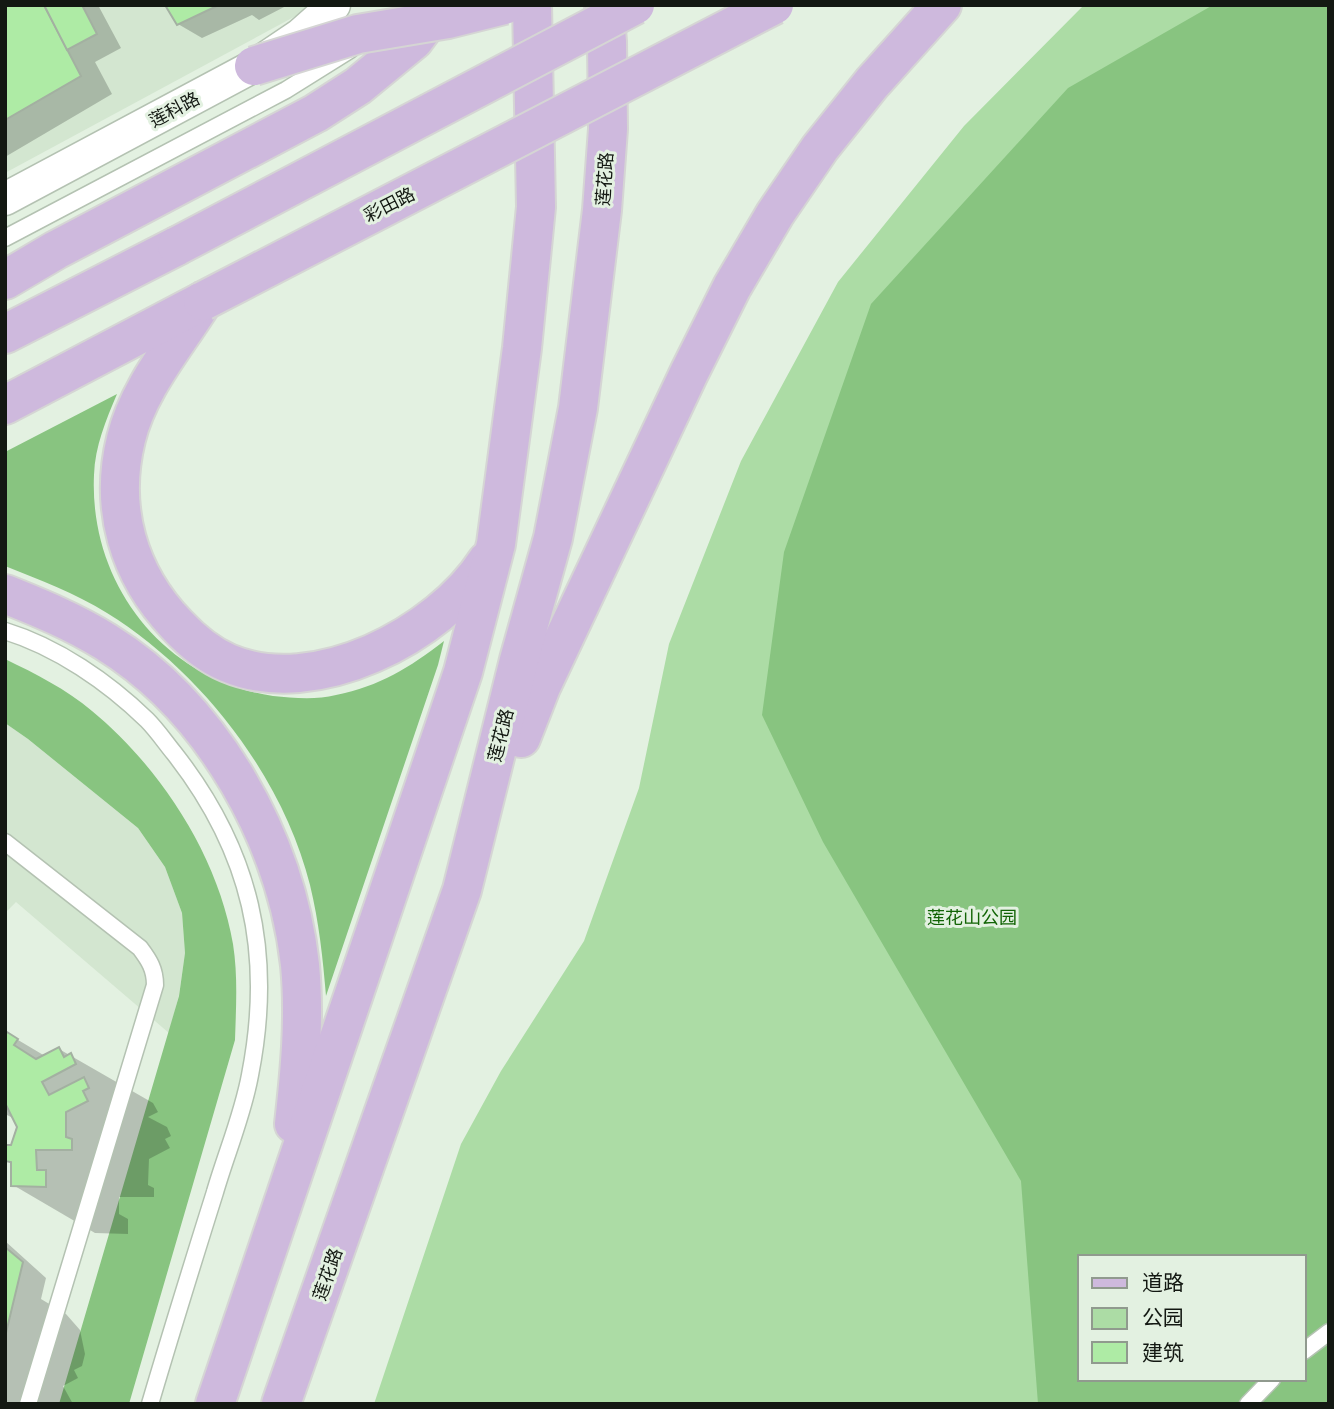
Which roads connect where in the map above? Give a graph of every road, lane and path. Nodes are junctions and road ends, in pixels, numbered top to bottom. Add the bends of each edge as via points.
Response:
1 (334, 5) edge
2 (440, 5) edge
3 (504, 5) edge
4 (532, 5) edge
5 (635, 5) edge
6 (774, 5) edge
7 (942, 5) edge
8 (394, 14) dead end
9 (606, 24) edge
10 (254, 66) junction
11 (5, 200) edge
12 (5, 238) edge
13 (5, 280) edge
14 (203, 301) junction
15 (5, 334) edge
16 (5, 405) edge
17 (496, 544) junction
18 (5, 594) edge
19 (5, 631) edge
20 (5, 842) edge
21 (462, 890) junction
22 (285, 1196) junction
23 (1329, 1332) edge
24 (1306, 1349) edge
25 (1270, 1381) edge
26 (28, 1404) edge
27 (150, 1404) edge
28 (215, 1404) edge
29 (281, 1404) edge
30 (1248, 1404) edge

1 - 10 street, 莲科路, bridge
2 - 13 main road via 414,40 316,113
3 - 10 main road, bridge via 358,34
4 - 17 main road via 536,207
5 - 15 main road, bridge
6 - 14 main road, 彩田路, bridge
7 - 21 main road via 820,148 732,287 541,687
8 - 12 lane via 348,52 286,90
9 - 21 main road, 莲花路 via 608,129 578,408 553,538
10 - 11 street, 莲科路
14 - 16 main road, 彩田路
14 - 17 main road via 155,373 130,423 119,495 124,535 137,569 168,616 196,644 228,663 267,673 302,673 353,660 394,643 448,607
17 - 22 main road via 463,672
18 - 22 main road via 107,642 146,672 183,706 248,800 287,898 299,964 303,1024
19 - 27 lane via 49,649 120,696 149,722 205,795 242,872 254,921 258,1018 250,1077
20 - 26 lane via 140,948 155,973
21 - 29 main road, 莲花路
22 - 28 main road
23 - 24 lane
25 - 30 lane

